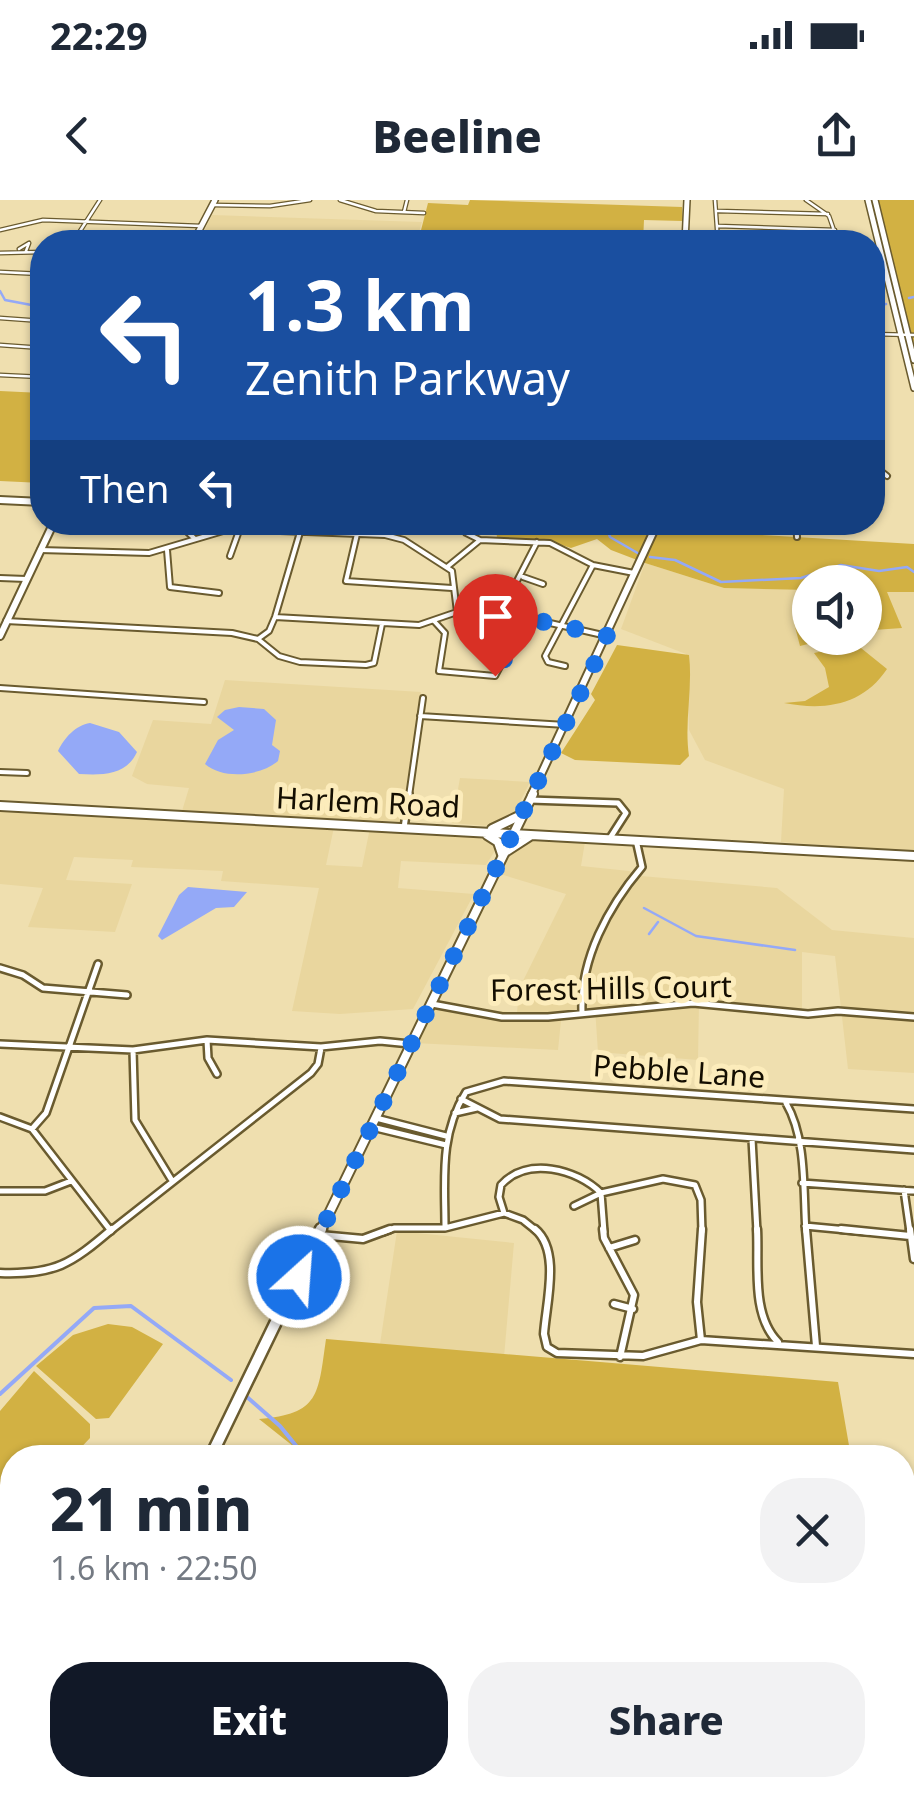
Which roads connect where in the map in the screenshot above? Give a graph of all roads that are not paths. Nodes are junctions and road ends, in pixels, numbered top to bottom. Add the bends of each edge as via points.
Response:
1 (100, 200) edge
2 (242, 200) edge
3 (310, 200) edge
4 (340, 200) edge
5 (407, 200) edge
6 (687, 200) edge
7 (715, 200) edge
8 (808, 200) edge
9 (871, 200) edge
10 (214, 202) edge
11 (238, 206) junction
12 (718, 211) junction
13 (404, 212) junction
14 (424, 213) dead end
15 (828, 214) junction
16 (86, 222) junction
17 (202, 226) junction
18 (718, 226) junction
19 (0, 230) edge
20 (81, 230) edge
21 (200, 230) edge
22 (686, 230) edge
23 (718, 230) edge
24 (835, 230) joint
25 (879, 230) edge
26 (30, 251) edge
27 (885, 251) edge
28 (0, 253) edge
29 (0, 272) edge
30 (30, 273) edge
31 (0, 318) edge
32 (30, 320) edge
33 (908, 335) edge
34 (0, 346) edge
35 (30, 347) edge
36 (914, 360) edge
37 (0, 375) edge
38 (30, 376) edge
39 (914, 388) edge
40 (0, 500) edge
41 (30, 501) edge
42 (48, 535) edge
43 (191, 535) edge
44 (208, 535) edge
45 (238, 535) edge
46 (299, 535) edge
47 (357, 535) edge
48 (368, 535) edge
49 (471, 535) edge
50 (652, 535) edge
51 (194, 538) junction
52 (480, 540) junction
53 (537, 542) junction
54 (40, 550) junction
55 (168, 550) junction
56 (230, 556) dead end
57 (593, 565) junction
58 (448, 567) junction
59 (636, 574) junction
60 (522, 577) junction
61 (0, 578) edge
62 (26, 579) junction
63 (542, 584) dead end
64 (452, 588) junction
65 (219, 593) dead end
66 (457, 612) junction
67 (502, 612) junction
68 (275, 617) junction
69 (526, 618) junction
70 (434, 621) junction
71 (3, 623) edge
72 (382, 624) junction
73 (560, 626) junction
74 (0, 636) edge
75 (608, 636) junction
76 (258, 638) junction
77 (566, 666) dead end
78 (0, 688) edge
79 (423, 698) dead end
80 (204, 702) dead end
81 (420, 716) junction
82 (566, 725) junction
83 (0, 772) edge
84 (26, 773) dead end
85 (529, 800) junction
86 (0, 806) edge
87 (520, 816) junction
88 (404, 828) junction
89 (478, 832) junction
90 (512, 833) junction
91 (534, 834) junction
92 (610, 838) junction
93 (636, 840) junction
94 (502, 854) junction
95 (914, 856) edge
96 (98, 964) dead end
97 (0, 968) edge
98 (88, 993) junction
99 (126, 995) dead end
100 (429, 1004) junction
101 (582, 1012) junction
102 (914, 1016) edge
103 (207, 1040) junction
104 (0, 1044) edge
105 (410, 1044) junction
106 (321, 1048) junction
107 (69, 1049) junction
108 (133, 1050) junction
109 (217, 1074) dead end
110 (461, 1099) junction
111 (786, 1103) junction
112 (477, 1108) junction
113 (914, 1109) edge
114 (455, 1113) junction
115 (0, 1117) edge
116 (373, 1122) junction
117 (32, 1128) junction
118 (446, 1136) junction
119 (752, 1139) junction
120 (799, 1142) junction
121 (446, 1145) junction
122 (914, 1150) edge
123 (172, 1180) junction
124 (70, 1181) junction
125 (802, 1183) junction
126 (0, 1190) edge
127 (904, 1190) junction
128 (914, 1191) edge
129 (601, 1193) junction
130 (574, 1206) dead end
131 (504, 1213) junction
132 (805, 1226) junction
133 (446, 1228) junction
134 (110, 1232) junction
135 (320, 1235) junction
136 (910, 1236) junction
137 (635, 1240) dead end
138 (609, 1248) junction
139 (914, 1259) edge
140 (0, 1272) edge
141 (614, 1304) dead end
142 (633, 1309) junction
143 (701, 1340) junction
144 (780, 1344) junction
145 (816, 1346) junction
146 (914, 1354) edge
147 (620, 1358) junction
148 (216, 1445) edge

1 - 16 street
2 - 11 street
3 - 11 street
4 - 13 street
5 - 13 street
6 - 22 main road
7 - 12 street
8 - 15 street
9 - 25 main road
10 - 11 street
10 - 17 main road
12 - 15 street
12 - 18 street
13 - 14 street
15 - 24 street
16 - 17 street
16 - 19 street via 44,220
16 - 20 street
17 - 21 main road
18 - 23 street
18 - 24 street
26 - 28 street
27 - 33 main road
29 - 30 street
31 - 32 street
33 - 36 main road
33 - 39 main road
34 - 35 street
37 - 38 street
40 - 41 main road
42 - 54 main road
43 - 51 street
44 - 51 street
45 - 56 street
46 - 68 street
47 - 64 street via 346,581
48 - 58 street via 400,538
49 - 52 street
50 - 59 main road
51 - 55 street
52 - 53 street
52 - 58 street
53 - 57 street via 558,545
53 - 60 street
54 - 55 street
54 - 62 main road
55 - 65 street via 170,587
57 - 59 street
57 - 73 street
58 - 64 street
59 - 75 main road
60 - 63 street
60 - 67 street
61 - 62 street
62 - 71 main road
64 - 66 street
66 - 67 street
66 - 70 street
67 - 69 street
68 - 72 street
68 - 76 street
69 - 70 street via 495,676 439,671 446,633
69 - 73 street
70 - 72 street
71 - 74 main road
71 - 76 street
72 - 76 street via 374,663 300,662 279,656
73 - 75 street
73 - 77 street via 545,660
75 - 82 main road
78 - 80 street
79 - 81 street
81 - 82 street
81 - 88 street
82 - 85 main road
83 - 84 street
85 - 87 main road
85 - 92 street via 618,803 626,813
86 - 88 main road, Harlem Road
87 - 89 main road
87 - 90 main road
88 - 89 main road, Harlem Road
89 - 90 main road, Harlem Road
89 - 94 main road via 495,838
90 - 91 main road, Harlem Road
90 - 94 main road
91 - 92 main road, Harlem Road
91 - 94 main road
92 - 93 main road, Harlem Road
93 - 95 main road, Harlem Road
93 - 101 street via 642,867 615,900 581,981
94 - 100 main road
96 - 98 street
97 - 98 street via 42,988
98 - 99 street
98 - 107 street
100 - 101 street, Forest Hills Court via 502,1017
100 - 105 main road
101 - 102 street, Forest Hills Court via 693,1003
103 - 106 street
103 - 108 street
103 - 109 street
104 - 107 street
105 - 106 street
105 - 116 main road
106 - 123 street via 311,1074
107 - 108 street
107 - 117 street via 46,1113
108 - 123 street via 134,1127
110 - 111 street, Pebble Lane via 504,1081
110 - 112 street
110 - 114 street
111 - 113 street, Pebble Lane
111 - 120 street
112 - 114 street
112 - 119 street via 500,1119
114 - 118 street
115 - 117 street
116 - 118 street
116 - 121 street
116 - 135 main road
117 - 124 street
118 - 121 street
119 - 120 street
119 - 144 street via 761,1312
120 - 122 street
120 - 125 street
121 - 133 street
123 - 134 street
124 - 126 street via 40,1194
124 - 134 street
125 - 127 street
125 - 132 street
127 - 128 street
127 - 136 street
129 - 130 street
129 - 131 street via 570,1172 523,1170 500,1185
129 - 138 street
129 - 143 street via 664,1179 694,1184 701,1206 694,1311
131 - 133 street
131 - 147 street via 545,1238 548,1347
132 - 136 street
132 - 145 street
133 - 135 street via 405,1226 364,1239
134 - 140 street via 56,1270
135 - 148 main road
136 - 139 street
137 - 138 street
138 - 142 street via 634,1295
141 - 142 street
142 - 147 street
143 - 144 street
143 - 147 street
144 - 145 street
145 - 146 street

